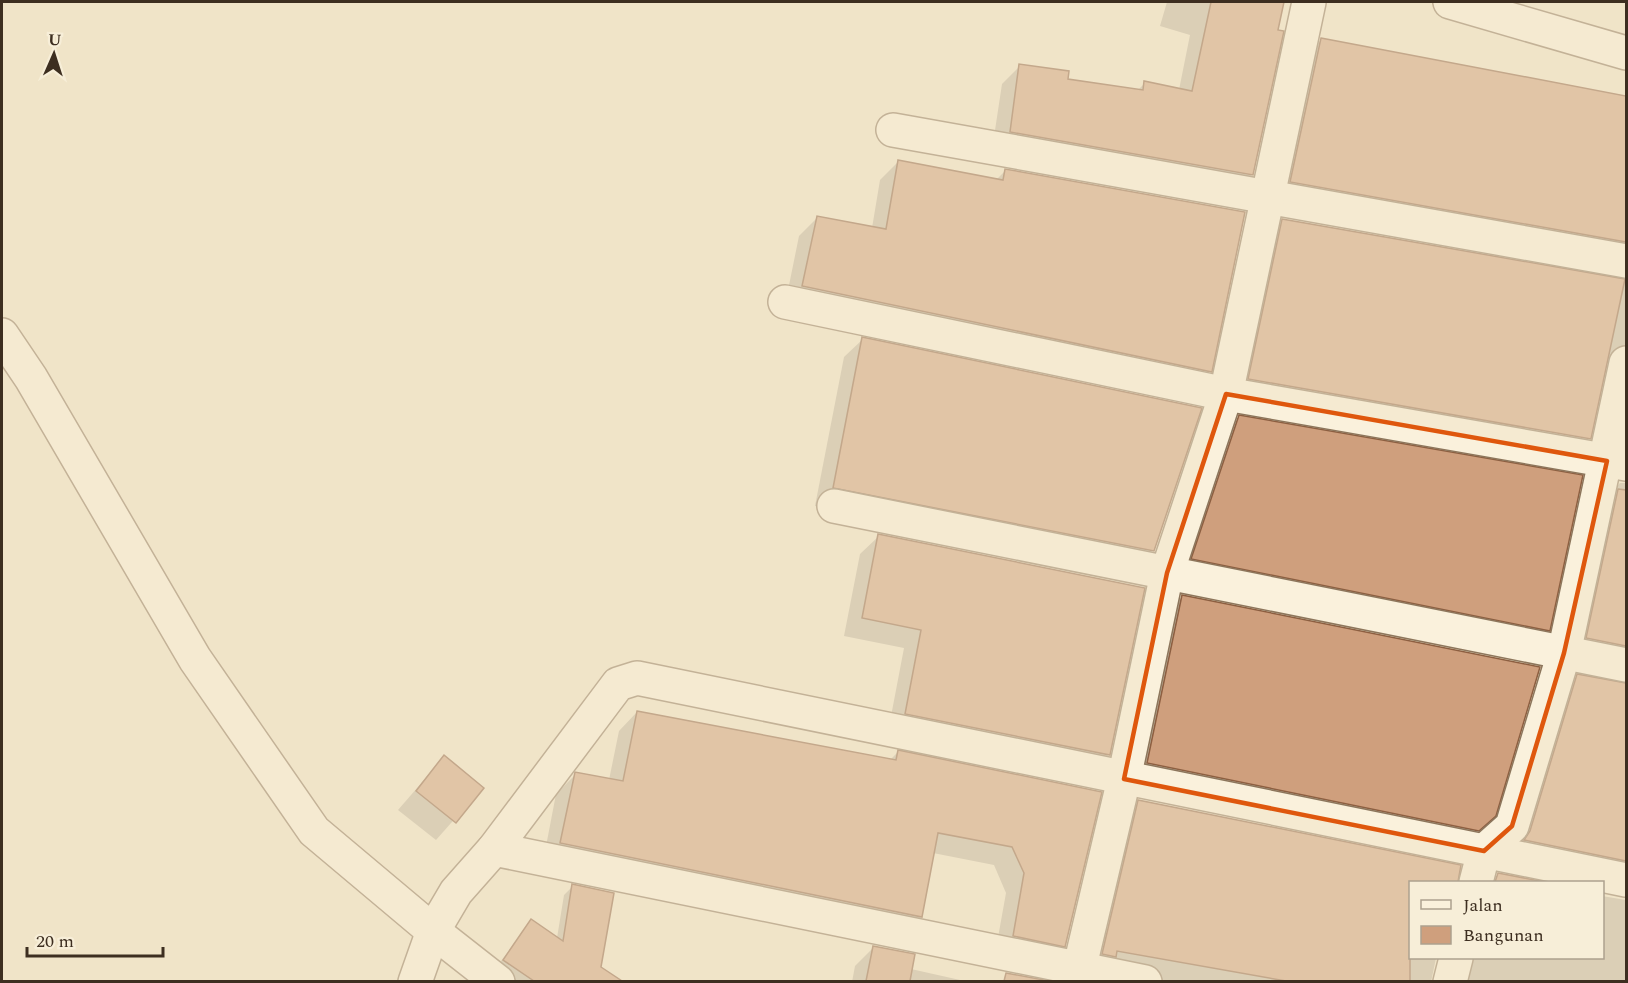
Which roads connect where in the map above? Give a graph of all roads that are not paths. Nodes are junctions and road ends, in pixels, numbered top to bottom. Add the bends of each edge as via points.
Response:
1 (1309, 2) edge
2 (1450, 2) edge
3 (1626, 53) edge
4 (893, 130) dead end
5 (1269, 199) junction
6 (1626, 261) edge
7 (785, 302) dead end
8 (2, 335) edge
9 (1626, 363) edge
10 (1226, 394) junction
11 (1617, 462) edge
12 (834, 506) dead end
13 (1167, 573) junction
14 (1564, 654) junction
15 (1626, 664) edge
16 (1124, 779) junction
17 (494, 849) junction
18 (1484, 851) junction
19 (1626, 880) edge
20 (1476, 881) edge
21 (433, 931) junction
22 (1456, 959) edge
23 (1080, 966) junction
24 (415, 981) edge
25 (498, 981) edge
26 (1145, 981) edge
27 (1450, 981) edge

1 - 5 street
2 - 3 street
4 - 5 street
5 - 6 street
5 - 10 street
7 - 10 street
8 - 21 street via 195,659 314,831
9 - 11 street
10 - 11 street
10 - 13 street
11 - 14 street
12 - 13 street
13 - 14 street
13 - 16 street
14 - 15 street
14 - 18 street via 1512,826
16 - 17 street via 637,678 618,684
16 - 18 street
16 - 23 street
17 - 21 street via 456,892
17 - 23 street
18 - 19 street
18 - 20 street
21 - 24 street
21 - 25 street
22 - 27 street
23 - 26 street

